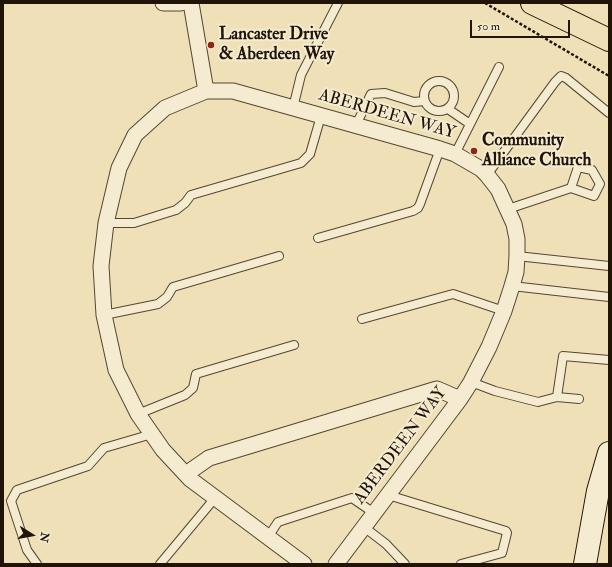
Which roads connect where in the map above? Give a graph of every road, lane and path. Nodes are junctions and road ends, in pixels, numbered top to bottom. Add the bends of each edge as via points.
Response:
1 (163, 3) edge
2 (181, 3) edge
3 (191, 3) edge
4 (338, 3) edge
5 (485, 3) edge
6 (532, 3) edge
7 (568, 3) edge
8 (609, 22) edge
9 (609, 40) edge
10 (499, 67) dead end
11 (609, 76) edge
12 (206, 91) junction
13 (424, 101) junction
14 (293, 108) junction
15 (448, 108) junction
16 (609, 113) edge
17 (321, 116) junction
18 (470, 124) junction
19 (356, 125) junction
20 (440, 149) junction
21 (455, 154) junction
22 (486, 175) junction
23 (571, 188) dead end
24 (508, 209) junction
25 (106, 223) junction
26 (318, 238) dead end
27 (279, 256) dead end
28 (518, 256) junction
29 (609, 266) edge
30 (512, 286) junction
31 (609, 297) edge
32 (504, 311) junction
33 (104, 315) junction
34 (362, 319) dead end
35 (294, 345) dead end
36 (609, 360) edge
37 (471, 382) junction
38 (557, 397) junction
39 (579, 398) dead end
40 (460, 399) junction
41 (138, 414) junction
42 (152, 434) junction
43 (609, 453) edge
44 (186, 474) junction
45 (388, 495) junction
46 (215, 498) junction
47 (374, 513) junction
48 (364, 527) junction
49 (268, 536) junction
50 (37, 564) edge
51 (160, 564) edge
52 (304, 564) edge
53 (336, 564) edge
54 (405, 564) edge
55 (461, 564) edge
56 (585, 564) edge

1 - 2 street
3 - 12 street
4 - 14 lane via 301,75
5 - 11 path
6 - 9 main road
7 - 8 main road
10 - 18 lane
12 - 14 street, ABERDEEN WAY via 233,91
12 - 25 street via 165,108 135,135 119,168
13 - 15 lane via 436,112
13 - 15 lane via 426,88 436,81 442,81 452,88 454,93 452,105
13 - 19 lane via 414,102 384,93 371,94
14 - 17 street, ABERDEEN WAY
15 - 18 lane
16 - 22 lane via 561,76
17 - 19 street, ABERDEEN WAY
17 - 25 lane via 310,154 301,164 191,195 176,210 148,219 134,223
18 - 21 lane
19 - 20 street, ABERDEEN WAY
20 - 21 street, ABERDEEN WAY
20 - 26 lane via 418,208
21 - 22 street, ABERDEEN WAY via 481,169
22 - 24 street, ABERDEEN WAY via 498,189
23 - 24 lane
24 - 28 street, ABERDEEN WAY via 514,224
25 - 33 street via 101,266
27 - 33 lane via 173,287 167,297 158,304
28 - 29 lane
28 - 30 street, ABERDEEN WAY
30 - 31 lane
30 - 32 street, ABERDEEN WAY
32 - 34 lane via 453,294
32 - 37 street, ABERDEEN WAY
33 - 41 street via 116,370
35 - 41 lane via 196,374 193,388 185,395
36 - 38 lane via 563,356
37 - 38 lane via 538,402
37 - 40 street, ABERDEEN WAY
38 - 39 lane
40 - 44 street via 437,389 208,458
40 - 45 street, ABERDEEN WAY
41 - 42 street
42 - 44 street
42 - 50 lane via 104,448 88,466 17,490 11,502 27,550
43 - 56 main road via 598,491
44 - 46 street
45 - 47 street, ABERDEEN WAY
45 - 55 lane via 506,531 502,553
46 - 49 street
46 - 51 lane
47 - 48 street, ABERDEEN WAY
47 - 49 lane via 352,498 278,522
48 - 53 street, ABERDEEN WAY
48 - 54 lane via 386,544
49 - 52 street

